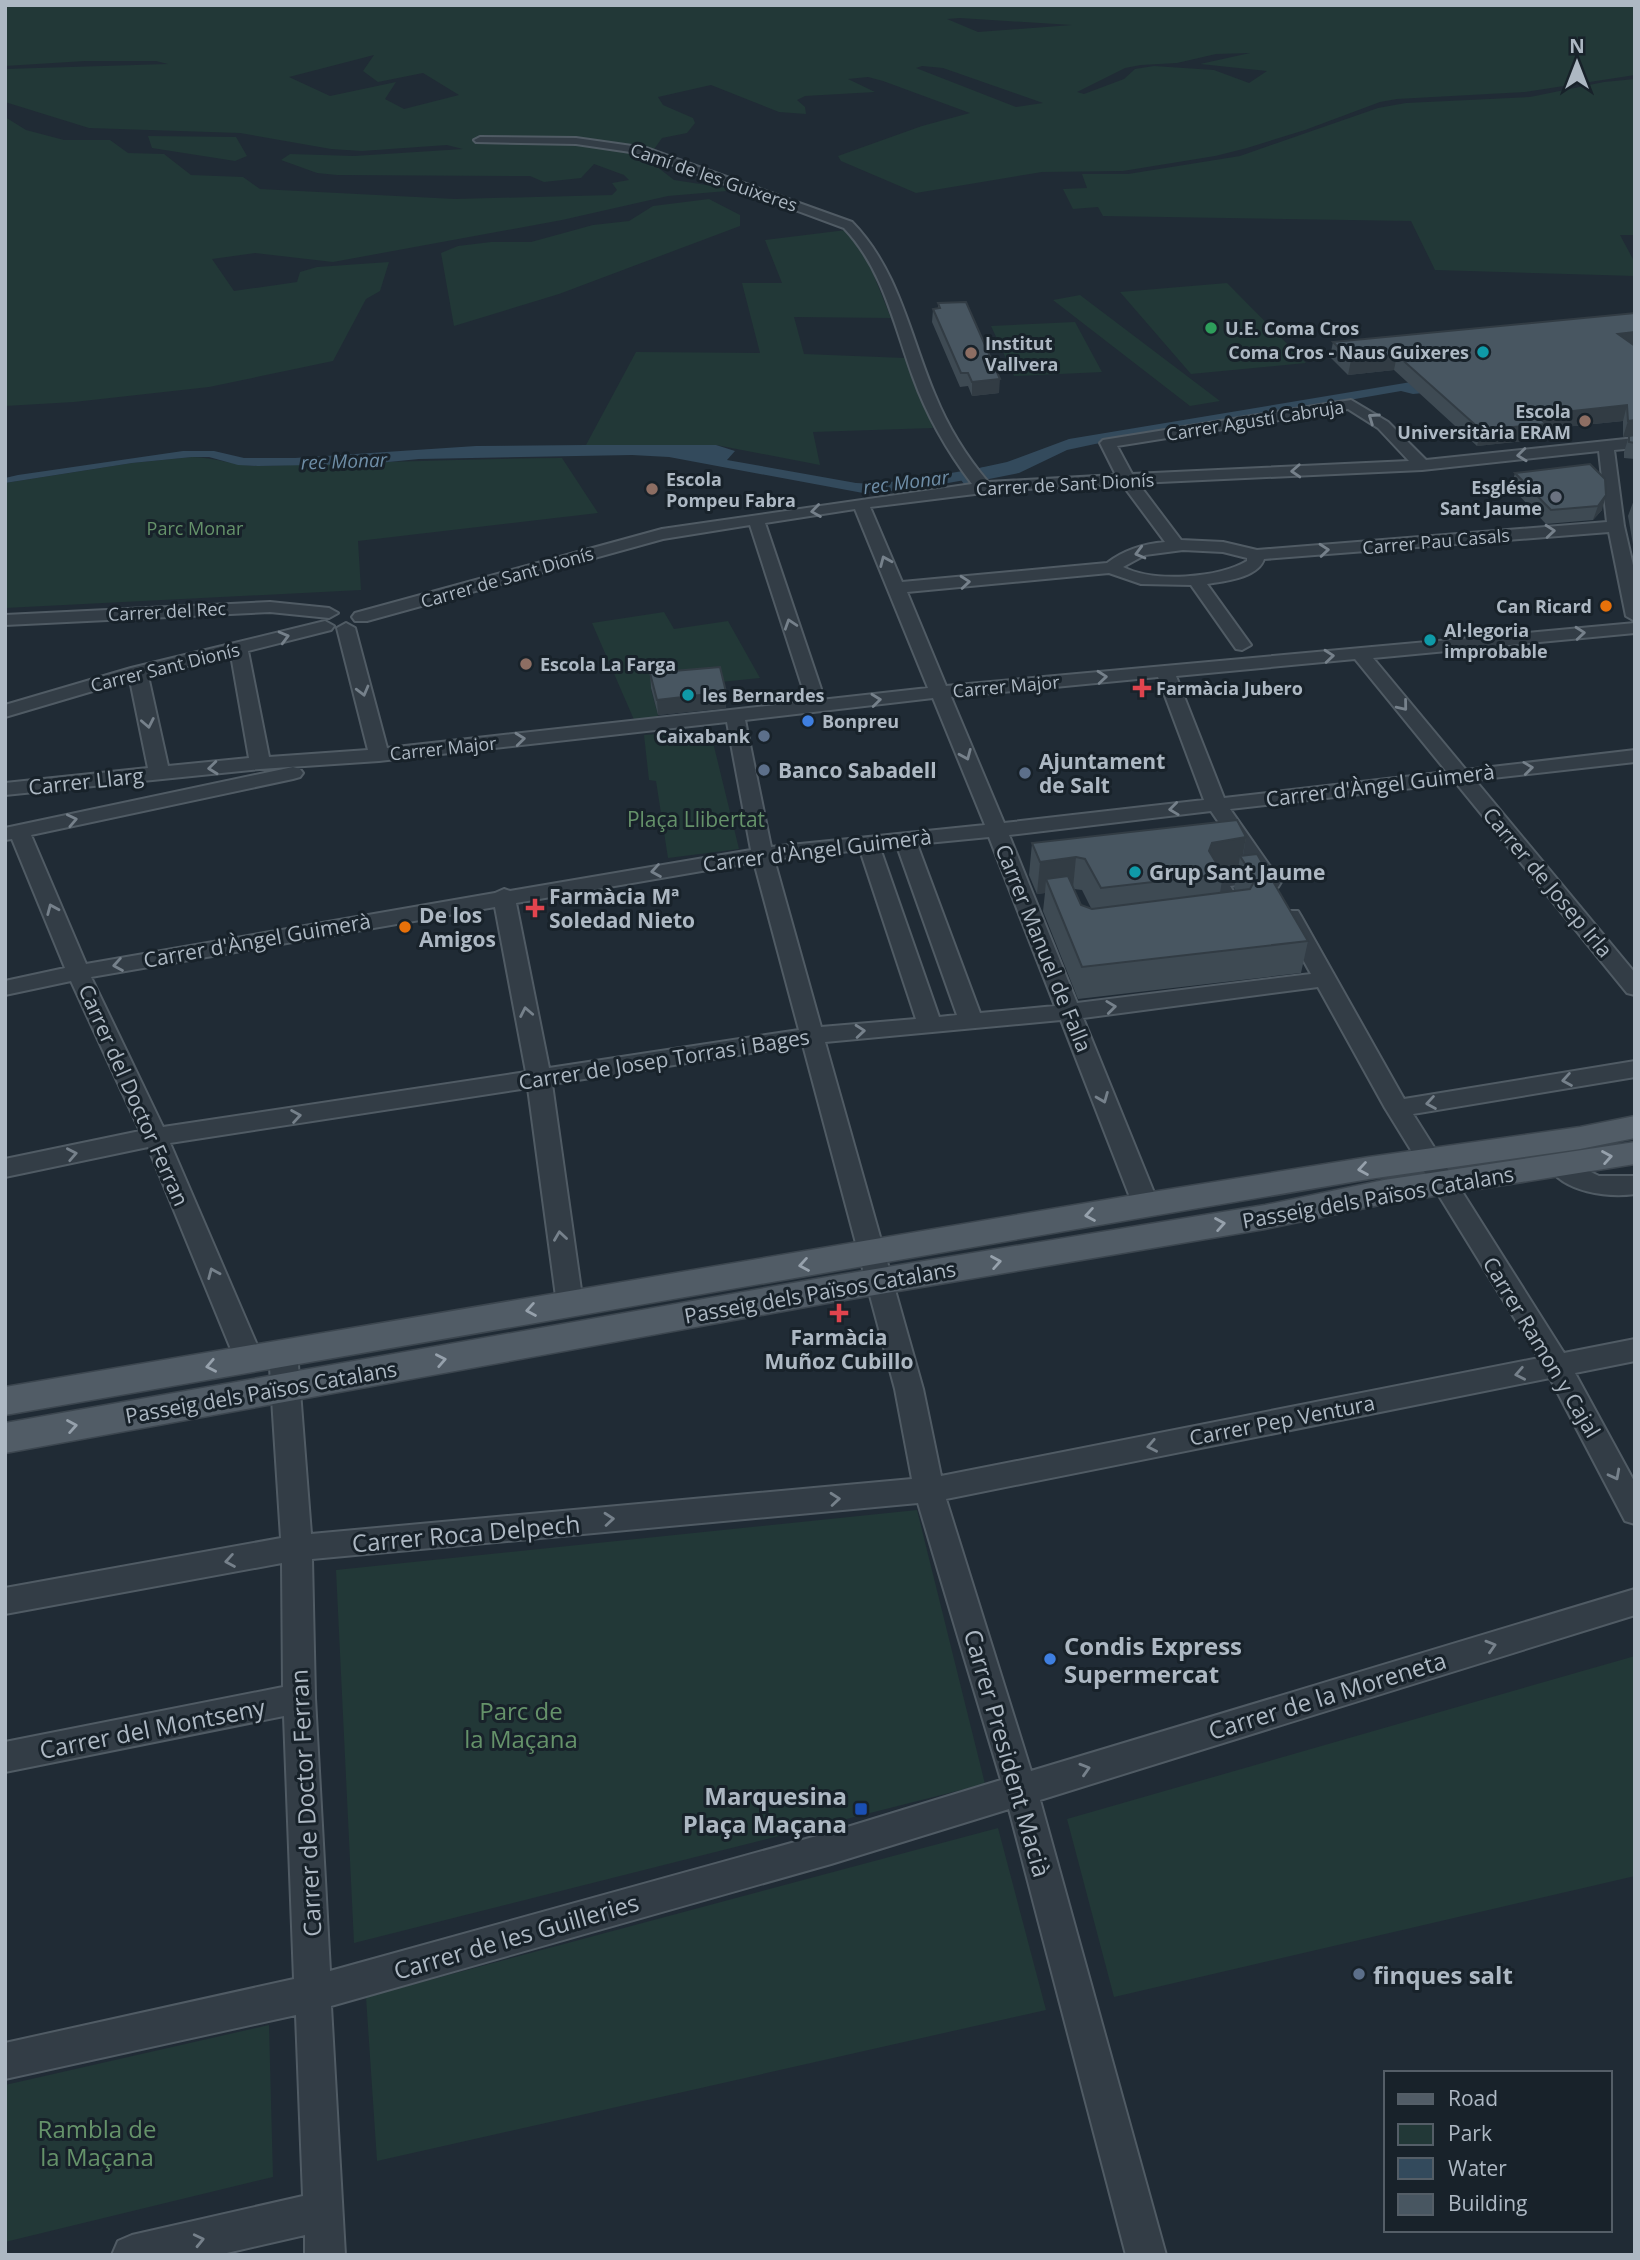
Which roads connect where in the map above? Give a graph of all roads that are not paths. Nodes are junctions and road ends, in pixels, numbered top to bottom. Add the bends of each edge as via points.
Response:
1 (480, 140) dead end
2 (1546, 441) edge
3 (1619, 445) edge
4 (1422, 465) junction
5 (1127, 480) junction
6 (981, 485) junction
7 (862, 504) junction
8 (756, 520) junction
9 (1616, 526) junction
10 (1177, 547) junction
11 (1255, 555) junction
12 (1112, 568) junction
13 (1631, 578) edge
14 (1195, 579) junction
15 (897, 588) junction
16 (1635, 615) edge
17 (5, 620) edge
18 (327, 620) junction
19 (353, 623) junction
20 (1635, 628) edge
21 (1242, 645) dead end
22 (239, 649) junction
23 (1360, 653) junction
24 (1164, 671) junction
25 (138, 672) junction
26 (812, 689) dead end
27 (940, 692) junction
28 (5, 711) edge
29 (735, 715) junction
30 (379, 755) junction
31 (1635, 756) edge
32 (260, 763) junction
33 (162, 773) junction
34 (1460, 776) junction
35 (5, 789) edge
36 (1216, 804) junction
37 (997, 830) junction
38 (12, 833) edge
39 (905, 839) junction
40 (868, 843) junction
41 (762, 854) junction
42 (1267, 875) junction
43 (504, 896) junction
44 (1051, 901) edge
45 (1027, 904) junction
46 (1209, 916) edge
47 (78, 972) junction
48 (1326, 979) junction
49 (5, 988) edge
50 (1635, 988) edge
51 (1069, 1012) junction
52 (971, 1021) junction
53 (930, 1025) junction
54 (812, 1036) junction
55 (1635, 1069) edge
56 (539, 1079) junction
57 (1397, 1108) junction
58 (1635, 1127) edge
59 (155, 1137) junction
60 (1635, 1153) edge
61 (1560, 1166) junction
62 (5, 1168) edge
63 (1437, 1172) junction
64 (1635, 1185) edge
65 (1146, 1205) junction
66 (876, 1267) junction
67 (570, 1304) junction
68 (1635, 1350) edge
69 (283, 1352) junction
70 (249, 1359) junction
71 (1558, 1366) junction
72 (285, 1389) junction
73 (5, 1401) edge
74 (5, 1438) edge
75 (929, 1490) junction
76 (1635, 1512) edge
77 (297, 1548) junction
78 (5, 1601) edge
79 (1635, 1602) edge
80 (299, 1698) junction
81 (5, 1757) edge
82 (1020, 1789) junction
83 (313, 1993) junction
84 (5, 2061) edge
85 (323, 2211) junction
86 (132, 2255) edge
87 (325, 2255) edge
88 (1146, 2255) edge

1 - 6 street, Camí de les Guixeres via 576,141 633,148 848,225 860,234 879,266 928,397 954,450
2 - 3 street via 1607,434
3 -> 4 street, Carrer de Sant Dionís
3 - 9 street
4 -> 5 street, Carrer de Sant Dionís
4 -> 5 street, Carrer Agustí Cabruja via 1383,425 1351,404 1108,443
5 - 6 street, Carrer de Sant Dionís
5 - 10 street
6 - 7 street, Carrer de Sant Dionís
7 -> 8 street, Carrer de Sant Dionís
15 -> 7 street, Carrer Manuel de Falla
8 - 19 street, Carrer de Sant Dionís via 662,534
26 -> 8 street
11 -> 9 street, Carrer Pau Casals
9 - 13 street
10 - 11 street via 1224,546
10 -> 12 street via 1137,553
11 - 14 street via 1255,563 1246,570
12 - 14 street via 1139,580
15 -> 12 street
13 - 16 street
14 - 21 street
15 - 27 street, Carrer Manuel de Falla
17 - 18 street, Carrer del Rec via 270,607
18 - 19 street, Carrer del Rec via 353,611
22 -> 18 street, Carrer Sant Dionís
19 -> 30 street
23 -> 20 street, Carrer Major
22 - 25 street, Carrer Sant Dionís
22 - 32 street
24 -> 23 street, Carrer Major
23 -> 34 street, Carrer de Josep Irla
27 -> 24 street, Carrer Major
24 - 36 street, Carrer Ramon y Cajal
25 - 28 street, Carrer Sant Dionís
25 -> 33 street
29 -> 27 street, Carrer Major
27 -> 37 street, Carrer Manuel de Falla
30 -> 29 street, Carrer Major
29 - 41 street, Carrer President Macià
30 - 32 street, Carrer Major
38 -> 30 street, Carrer Major
34 -> 31 street, Carrer d'Àngel Guimerà
32 -> 33 street, Carrer Major
33 - 35 street, Carrer Llarg
34 - 36 street, Carrer d'Àngel Guimerà
34 - 50 street, Carrer de Josep Irla
36 -> 37 street, Carrer d'Àngel Guimerà
36 - 42 street, Carrer Ramon y Cajal
37 - 39 street, Carrer d'Àngel Guimerà
37 - 45 street, Carrer Manuel de Falla
47 -> 38 street, Carrer del Doctor Ferran
39 - 40 street, Carrer d'Àngel Guimerà
39 - 52 street
40 - 41 street, Carrer d'Àngel Guimerà
40 - 53 street
41 -> 43 street, Carrer d'Àngel Guimerà
41 - 54 street, Carrer President Macià
42 - 46 street via 1217,881 1236,913
42 - 48 street, Carrer Ramon y Cajal
43 -> 47 street, Carrer d'Àngel Guimerà
56 -> 43 street
44 - 45 street
45 - 51 street, Carrer Manuel de Falla
47 - 49 street, Carrer d'Àngel Guimerà
47 - 59 street, Carrer del Doctor Ferran
51 -> 48 street, Carrer de Josep Torras i Bages
48 - 57 street, Carrer Ramon y Cajal
51 - 52 street, Carrer de Josep Torras i Bages
51 -> 65 street, Carrer Manuel de Falla
52 - 53 street, Carrer de Josep Torras i Bages
54 -> 53 street, Carrer de Josep Torras i Bages
54 - 56 street, Carrer de Josep Torras i Bages
54 - 66 street, Carrer President Macià
55 -> 57 street
59 -> 56 street, Carrer de Josep Torras i Bages
67 -> 56 street
57 - 63 street, Carrer Ramon y Cajal
58 - 63 main road
62 -> 59 street, Carrer de Josep Torras i Bages
70 -> 59 street, Carrer del Doctor Ferran
61 -> 60 main road, Passeig dels Països Catalans
61 - 63 main road, Passeig dels Països Catalans
61 - 64 street via 1595,1184
63 -> 65 main road
66 -> 63 main road, Passeig dels Països Catalans via 1265,1217 1384,1192
63 - 71 street, Carrer Ramon y Cajal
65 -> 66 main road
66 -> 67 main road
72 -> 66 main road, Passeig dels Països Catalans
66 - 75 street, Carrer President Macià via 909,1389
67 -> 69 main road
68 - 71 street, Carrer Pep Ventura
69 - 70 main road
69 - 72 street, Carrer de Doctor Ferran
70 -> 73 main road
71 -> 75 street, Carrer Pep Ventura
71 -> 76 street, Carrer Ramon y Cajal
74 -> 72 main road, Passeig dels Països Catalans
72 - 77 street, Carrer de Doctor Ferran
77 -> 75 street, Carrer Roca Delpech
75 - 82 street, Carrer President Macià
77 -> 78 street, Carrer Roca Delpech
77 - 80 street, Carrer de Doctor Ferran
82 -> 79 street, Carrer de la Moreneta
80 - 81 street, Carrer del Montseny
80 - 83 street, Carrer de Doctor Ferran
82 - 83 street, Carrer de les Guilleries via 817,1852
82 - 88 street, Carrer President Macià
83 - 84 street, Carrer de les Guilleries
83 - 85 street, Carrer de Doctor Ferran
86 -> 85 street
85 - 87 street, Carrer de Doctor Ferran

